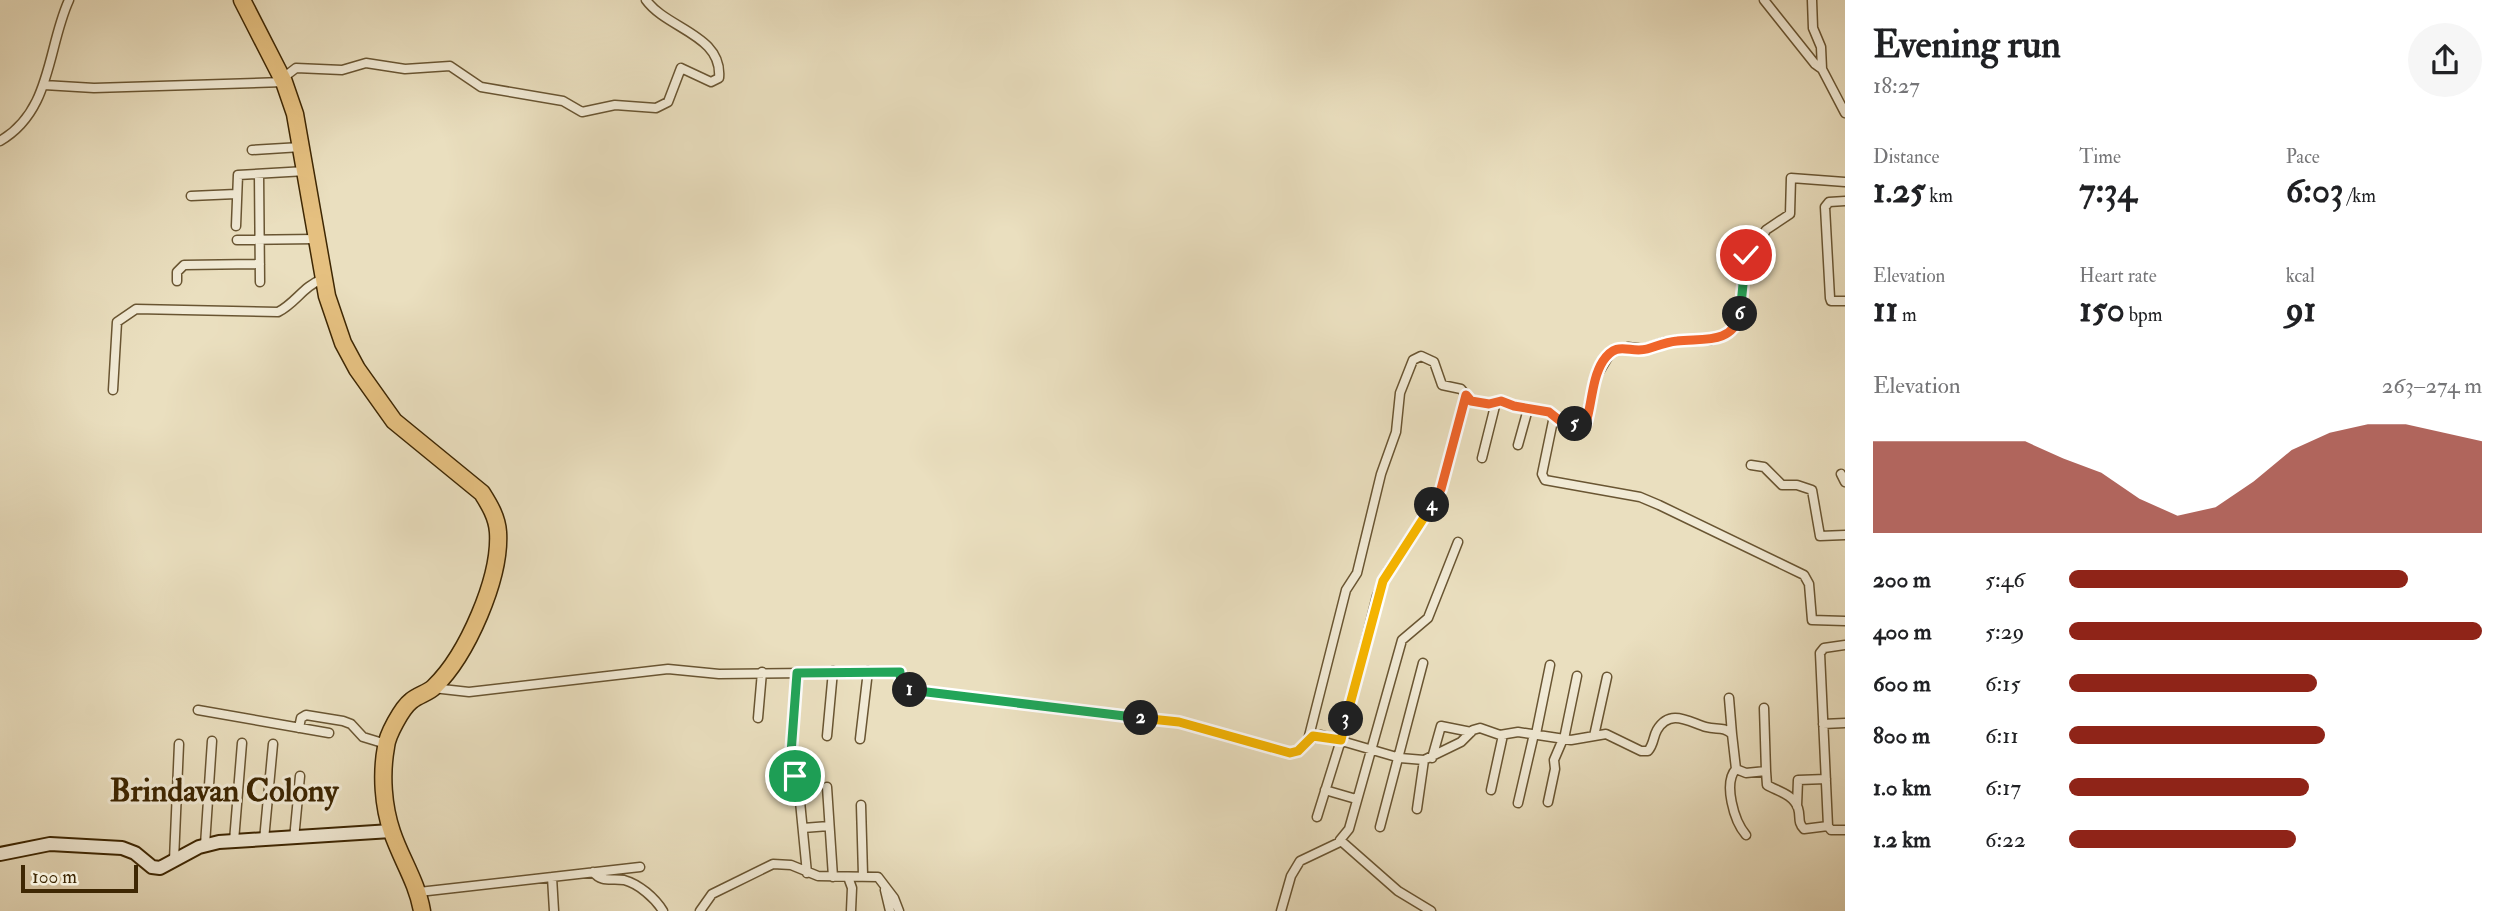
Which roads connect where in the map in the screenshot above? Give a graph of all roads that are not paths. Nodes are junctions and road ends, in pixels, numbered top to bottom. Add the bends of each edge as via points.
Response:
1 (69, 0) edge
2 (242, 0) edge
3 (646, 0) edge
4 (1764, 0) edge
5 (1812, 0) edge
6 (1822, 69) junction
7 (284, 80) junction
8 (44, 85) junction
9 (1845, 113) edge
10 (0, 141) edge
11 (301, 147) junction
12 (252, 150) dead end
13 (306, 171) junction
14 (259, 174) junction
15 (1845, 182) edge
16 (236, 194) junction
17 (191, 196) dead end
18 (1845, 201) edge
19 (236, 226) dead end
20 (317, 239) junction
21 (237, 240) dead end
22 (260, 240) junction
23 (260, 264) junction
24 (323, 279) junction
25 (177, 281) dead end
26 (260, 282) dead end
27 (1845, 302) edge
28 (113, 390) dead end
29 (1466, 395) junction
30 (1496, 402) junction
31 (1528, 408) junction
32 (1554, 416) junction
33 (1518, 444) dead end
34 (1482, 458) dead end
35 (1751, 465) dead end
36 (1845, 535) edge
37 (1458, 542) dead end
38 (1845, 621) edge
39 (1845, 645) edge
40 (1423, 663) dead end
41 (1550, 665) dead end
42 (833, 671) junction
43 (868, 671) junction
44 (762, 672) junction
45 (797, 673) junction
46 (1577, 676) dead end
47 (1607, 677) dead end
48 (433, 688) junction
49 (1729, 698) dead end
50 (1764, 708) dead end
51 (198, 710) dead end
52 (758, 718) dead end
53 (1845, 723) edge
54 (1823, 724) junction
55 (299, 728) junction
56 (1471, 732) junction
57 (329, 733) dead end
58 (1535, 734) junction
59 (1732, 734) junction
60 (1503, 735) junction
61 (827, 736) dead end
62 (1594, 736) junction
63 (860, 739) dead end
64 (1564, 739) junction
65 (1341, 740) junction
66 (212, 741) dead end
67 (1307, 742) junction
68 (242, 743) dead end
69 (179, 744) dead end
70 (273, 744) dead end
71 (386, 744) junction
72 (1370, 748) junction
73 (1400, 758) junction
74 (1428, 759) junction
75 (1736, 769) junction
76 (1766, 771) junction
77 (300, 776) dead end
78 (1826, 779) junction
79 (827, 787) dead end
80 (1325, 790) junction
81 (1491, 790) dead end
82 (1356, 799) junction
83 (1548, 802) dead end
84 (1518, 803) dead end
85 (861, 805) dead end
86 (1797, 806) junction
87 (1417, 809) dead end
88 (1317, 817) dead end
89 (829, 825) junction
90 (1828, 826) junction
91 (1380, 827) dead end
92 (803, 828) junction
93 (1845, 830) edge
94 (391, 831) junction
95 (1746, 835) dead end
96 (294, 839) junction
97 (264, 840) junction
98 (234, 841) junction
99 (1340, 842) junction
100 (205, 845) junction
101 (0, 854) edge
102 (174, 860) junction
103 (640, 867) dead end
104 (593, 872) junction
105 (807, 873) junction
106 (863, 875) junction
107 (552, 877) junction
108 (833, 877) junction
109 (848, 877) junction
110 (884, 883) junction
111 (419, 892) junction
112 (702, 910) edge
113 (422, 911) edge
114 (554, 911) edge
115 (663, 911) edge
116 (851, 911) edge
117 (890, 911) edge
118 (899, 911) edge
119 (1280, 911) edge
120 (1432, 911) edge

1 - 8 street
2 - 7 highway
3 - 7 street via 712,49 720,67 719,78 711,82 681,68 668,102 656,108 615,105 582,112 566,102 481,87 450,66 405,69 366,63 342,70 296,68
4 - 6 street
5 - 6 street
6 - 9 street
7 - 8 street via 94,88
7 - 11 highway
8 - 10 street via 32,109
11 - 12 street
11 - 13 highway
13 - 14 street
13 - 20 highway
14 - 16 street via 237,175
14 - 22 street
15 - 32 street via 1791,178 1790,214 1766,230 1744,259 1741,313 1729,334 1644,349 1616,349 1596,377 1586,423
16 - 17 street
16 - 19 street
18 - 27 street via 1829,202 1825,207 1830,298
20 - 22 street
20 - 24 highway
21 - 22 street
22 - 23 street
23 - 25 street via 184,265 177,272
23 - 26 street
24 - 28 street via 305,286 278,312 150,308 127,312 117,322
24 - 48 highway via 334,320 357,369 394,421 482,493 498,530 497,554 479,614 460,652
29 - 30 street via 1471,401
29 - 65 street via 1441,489 1377,596
29 - 67 street via 1461,389 1442,385 1434,362 1421,356 1412,360 1400,393 1396,432 1357,573 1346,590
30 - 31 street
30 - 34 street
31 - 32 street
31 - 33 street
32 - 38 street via 1542,474 1545,480 1659,505 1804,575 1812,620
35 - 36 street via 1764,467 1782,485 1812,490 1820,536
37 - 72 street via 1428,618 1402,640
39 - 54 street via 1824,648 1820,653
40 - 73 street
41 - 58 street
42 - 43 street
42 - 45 street
42 - 61 street
43 - 63 street
43 - 67 street via 900,672 906,690 1179,722 1290,753
44 - 45 street
44 - 48 street via 668,669 469,692
44 - 52 street
45 - 92 street via 790,767 798,781
46 - 64 street
47 - 62 street
48 - 71 highway via 410,701
49 - 59 street
50 - 76 street
51 - 55 street
53 - 54 street
54 - 78 street
55 - 57 street
55 - 71 street via 303,715 343,721 363,737
56 - 60 street via 1484,728
56 - 74 street
56 - 74 street via 1441,726
58 - 60 street
58 - 64 street
58 - 84 street
59 - 62 street via 1689,718 1676,718 1659,728 1648,751 1610,734
59 - 75 street
60 - 81 street
62 - 64 street
64 - 83 street via 1554,760
65 - 67 street via 1321,735
65 - 72 street
65 - 80 street
66 - 100 street
68 - 98 street
69 - 102 street
70 - 97 street
71 - 94 highway via 384,795
72 - 73 street
72 - 82 street
73 - 74 street
73 - 91 street
74 - 87 street
75 - 76 street
75 - 95 street via 1730,779 1732,800
76 - 86 street via 1767,785 1782,791
77 - 96 street
78 - 86 street via 1798,780
78 - 90 street
79 - 89 street
80 - 82 street
80 - 88 street
82 - 99 street via 1349,829
85 - 106 street
86 - 90 street via 1804,829
89 - 92 street
89 - 108 street
90 - 93 street
92 - 105 street
94 - 96 street
94 - 111 highway
96 - 97 street
97 - 98 street
98 - 100 street
99 - 119 street via 1300,861
99 - 120 street via 1398,891
100 - 102 street
101 - 102 street via 50,844 129,850 155,868
103 - 104 street
104 - 107 street
104 - 115 street via 601,880 623,880 639,887
105 - 108 street
105 - 112 street via 783,863 765,867 712,894
106 - 109 street
106 - 110 street
107 - 111 street
107 - 114 street
108 - 109 street
109 - 116 street
110 - 117 street
110 - 118 street
111 - 113 highway

